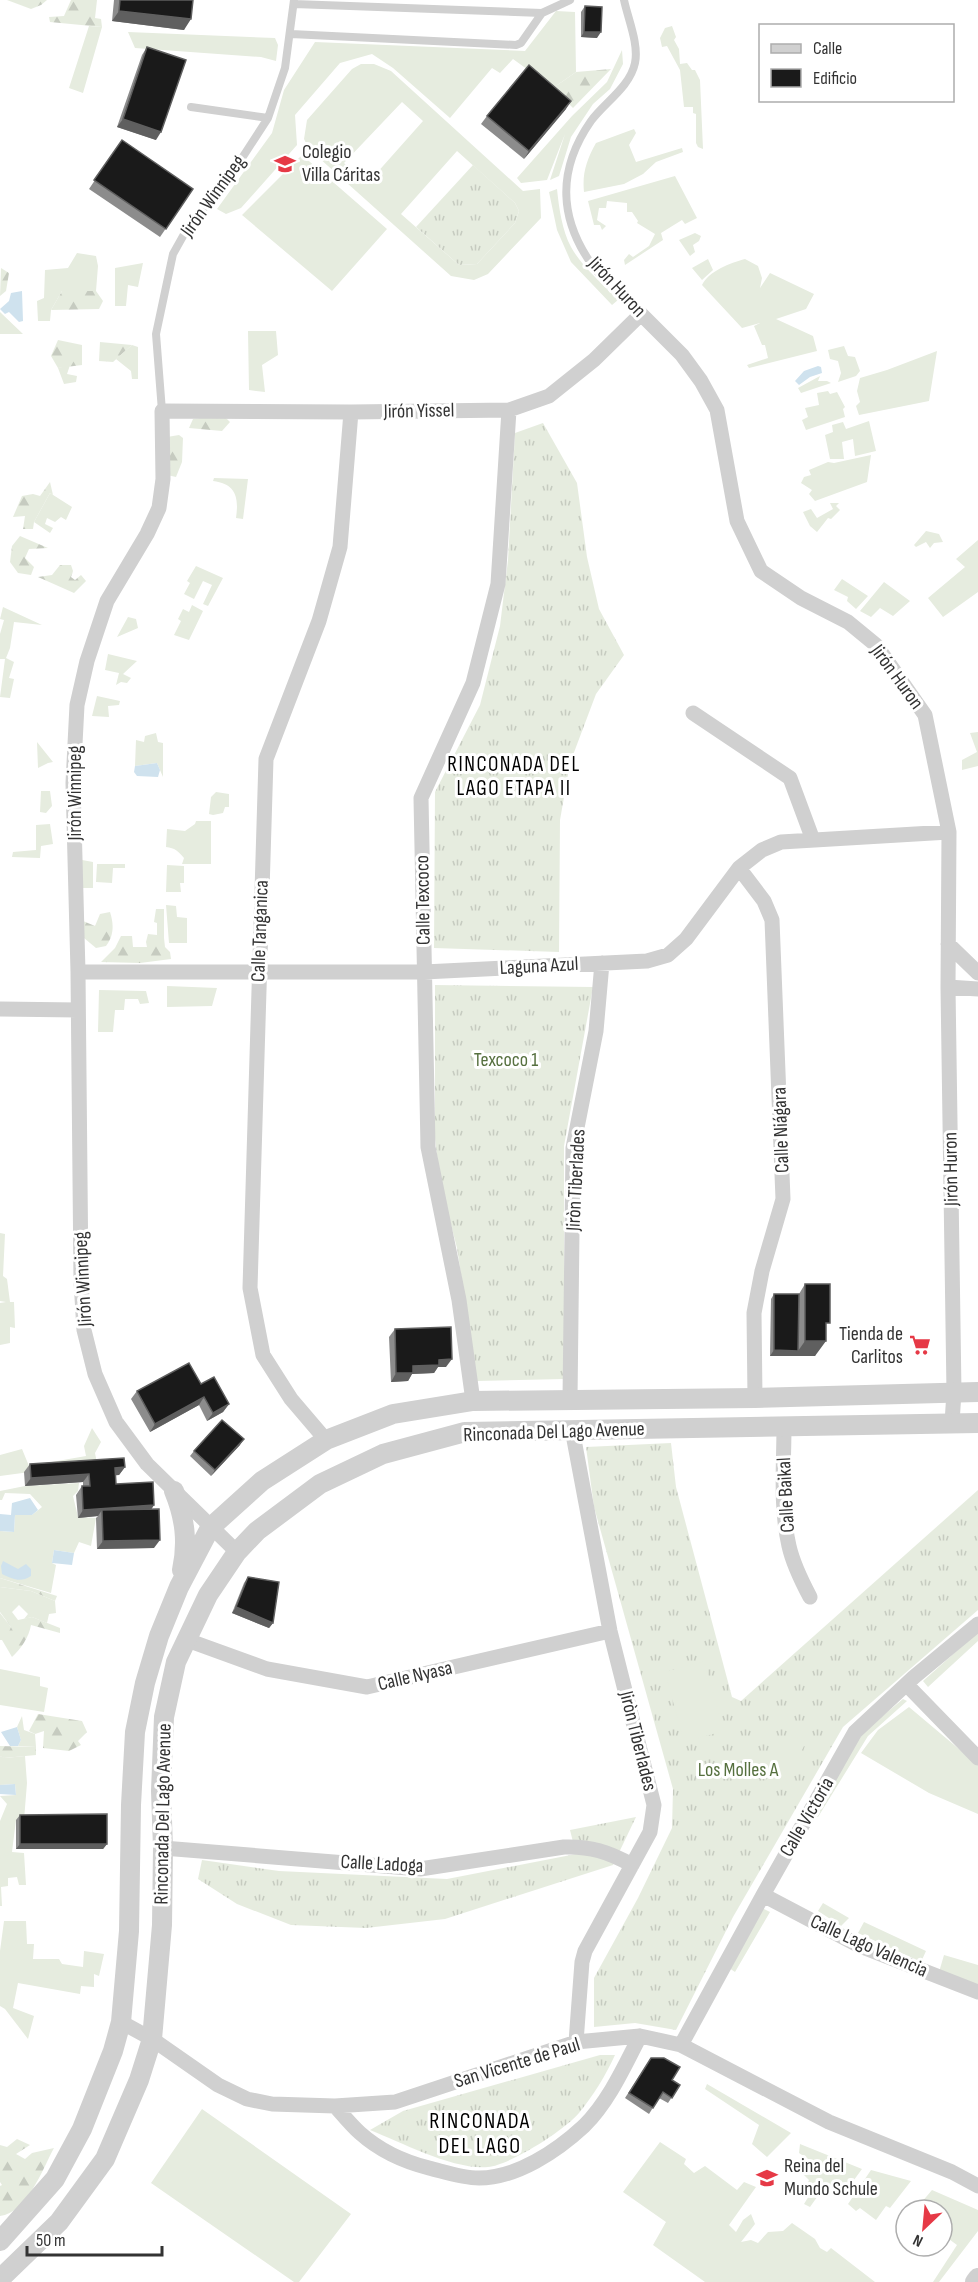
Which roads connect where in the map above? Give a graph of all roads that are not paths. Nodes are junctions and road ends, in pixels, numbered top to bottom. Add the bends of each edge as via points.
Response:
1 (570, 0) edge
2 (624, 0) edge
3 (294, 2) edge
4 (542, 13) junction
5 (291, 34) junction
6 (190, 107) dead end
7 (268, 117) junction
8 (641, 314) junction
9 (509, 410) junction
10 (162, 411) junction
11 (351, 412) junction
12 (693, 713) dead end
13 (949, 832) junction
14 (813, 840) junction
15 (740, 868) junction
16 (948, 944) junction
17 (602, 963) junction
18 (78, 972) junction
19 (259, 972) junction
20 (424, 972) junction
21 (978, 973) edge
22 (948, 987) junction
23 (978, 989) edge
24 (0, 1009) edge
25 (78, 1010) junction
26 (954, 1392) junction
27 (978, 1392) edge
28 (755, 1398) junction
29 (570, 1399) junction
30 (473, 1401) junction
31 (952, 1423) junction
32 (978, 1423) edge
33 (784, 1426) junction
34 (572, 1429) junction
35 (327, 1440) junction
36 (174, 1491) junction
37 (210, 1528) junction
38 (237, 1552) junction
39 (179, 1587) junction
40 (810, 1597) dead end
41 (978, 1624) edge
42 (610, 1631) junction
43 (187, 1640) junction
44 (907, 1685) junction
45 (978, 1758) edge
46 (164, 1848) junction
47 (632, 1865) junction
48 (762, 1895) junction
49 (978, 1992) edge
50 (121, 2022) junction
51 (640, 2036) junction
52 (153, 2039) junction
53 (576, 2042) junction
54 (681, 2045) junction
55 (335, 2106) junction
56 (82, 2128) junction
57 (112, 2142) junction
58 (978, 2186) edge
59 (32, 2205) junction
60 (59, 2222) junction
61 (0, 2241) edge
62 (978, 2278) edge
63 (0, 2279) edge
64 (975, 2282) edge

1 - 4 lane
2 - 8 lane, Jirón Huron via 635,46 634,63 627,80 591,120 573,150 566,179 566,209 577,239 596,270
3 - 4 lane
3 - 5 lane, Jirón Winnipeg
4 - 5 lane via 516,45
5 - 7 lane, Jirón Winnipeg via 285,68
6 - 7 lane
7 - 10 lane, Jirón Winnipeg via 172,254 156,334
8 - 9 street, Jirón Yissel via 594,360 549,396
8 - 13 street, Jirón Huron via 682,355 717,410 737,521 761,571 801,598 848,622 876,645 925,715
9 - 11 street, Jirón Yissel
9 - 20 street, Calle Texcoco via 498,584 473,683 421,798
10 - 11 street, Jirón Yissel
10 - 18 street, Jirón Winnipeg via 163,479 159,508 107,601 77,705 73,783
11 - 19 street, Calle Tanganica via 340,547 319,621 266,759
12 - 14 street via 790,778
13 - 14 street, Laguna Azul
13 - 16 street, Jirón Huron
14 - 15 street, Laguna Azul via 781,842 762,850
15 - 17 street, Laguna Azul via 686,939 668,955 647,961
15 - 28 street, Calle Niágara via 764,901 772,920 783,1199 754,1312
16 - 21 street
16 - 22 street, Jirón Huron
17 - 20 street, Laguna Azul
17 - 29 street, Jiròn Tiberlades via 596,1031 573,1148
18 - 19 street, Laguna Azul
18 - 25 street, Jirón Winnipeg
19 - 20 street, Laguna Azul
19 - 35 street, Calle Tanganica via 249,1288 263,1355 291,1399
20 - 30 street, Calle Texcoco via 428,1147 459,1300
22 - 23 street
22 - 26 street, Jirón Huron
24 - 25 street
25 - 36 street, Jirón Winnipeg via 84,1330 95,1374 116,1422 147,1464
26 - 27 street, Rinconada Del Lago Avenue
26 - 28 street, Rinconada Del Lago Avenue
26 - 31 street, Jirón Huron
28 - 29 street, Rinconada Del Lago Avenue
29 - 30 street, Rinconada Del Lago Avenue
30 - 35 street, Rinconada Del Lago Avenue via 393,1414
31 - 32 street, Rinconada Del Lago Avenue
31 - 33 street, Rinconada Del Lago Avenue
33 - 34 street, Rinconada Del Lago Avenue
33 - 40 street, Calle Baikal via 785,1521 796,1571
34 - 38 street, Rinconada Del Lago Avenue via 465,1432 383,1454 320,1484 257,1531
34 - 42 street, Jiròn Tiberlades
35 - 37 street, Rinconada Del Lago Avenue via 278,1469
36 - 37 street, Jirón Winnipeg
36 - 39 street via 187,1538
37 - 38 street, Jirón Winnipeg
37 - 39 street, Rinconada Del Lago Avenue
38 - 43 street, Rinconada Del Lago Avenue via 208,1595
39 - 50 street, Rinconada Del Lago Avenue via 159,1636 135,1732 129,1931
41 - 44 street, Calle Victoria
42 - 43 street, Calle Nyasa via 367,1687 267,1669
42 - 47 street, Jiròn Tiberlades via 654,1805 650,1832
43 - 46 street, Rinconada Del Lago Avenue via 177,1662 164,1717
44 - 45 street
44 - 48 street, Calle Victoria via 855,1732
46 - 47 street, Calle Ladoga via 420,1869 584,1847 609,1853
46 - 52 street, Rinconada Del Lago Avenue
47 - 53 street, Jiròn Tiberlades via 585,1951
48 - 49 street, Calle Lago Valencia via 860,1946
48 - 54 street, Calle Victoria
50 - 52 street, San Vicente de Paul
50 - 56 street, Rinconada Del Lago Avenue
51 - 53 street, San Vicente de Paul
51 - 54 street, San Vicente de Paul
51 - 55 street via 612,2089 585,2124 533,2163 506,2173 479,2178 404,2161 362,2134
52 - 55 street, San Vicente de Paul via 218,2085 248,2099 272,2104
52 - 57 street, Rinconada Del Lago Avenue
53 - 55 street, San Vicente de Paul via 395,2102
54 - 58 street, San Vicente de Paul via 829,2122
56 - 57 street
56 - 59 street, Rinconada Del Lago Avenue via 55,2179
57 - 60 street, Rinconada Del Lago Avenue via 105,2159
59 - 60 street
59 - 61 street, Rinconada Del Lago Avenue
60 - 63 street, Rinconada Del Lago Avenue
62 - 64 street

